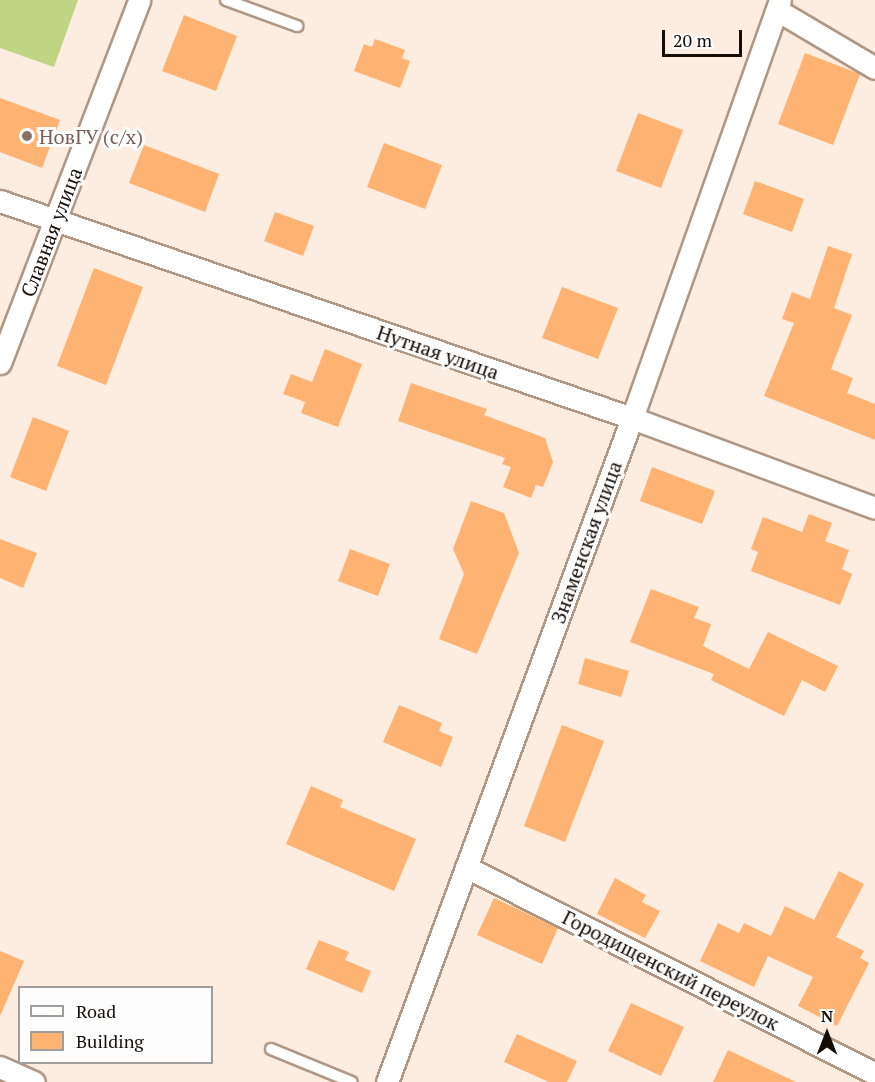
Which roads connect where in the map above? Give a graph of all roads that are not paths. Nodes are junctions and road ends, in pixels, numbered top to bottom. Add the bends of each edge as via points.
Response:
1 (138, 0) edge
2 (226, 0) edge
3 (778, 5) edge
4 (297, 26) dead end
5 (875, 68) edge
6 (0, 201) edge
7 (55, 221) junction
8 (0, 363) edge
9 (632, 418) junction
10 (875, 508) edge
11 (466, 867) junction
12 (271, 1049) dead end
13 (0, 1066) edge
14 (875, 1074) edge
15 (34, 1082) edge
16 (352, 1082) edge
17 (387, 1082) edge

1 - 7 street, Славная улица
2 - 4 lane
3 - 5 street
3 - 9 street, Знаменская улица
6 - 7 street, Нутная улица
7 - 8 street, Славная улица
7 - 9 street, Нутная улица
9 - 10 street, Нутная улица
9 - 11 street, Знаменская улица
11 - 14 street, Городищенский переулок
11 - 17 street, Знаменская улица
12 - 16 lane
13 - 15 street

